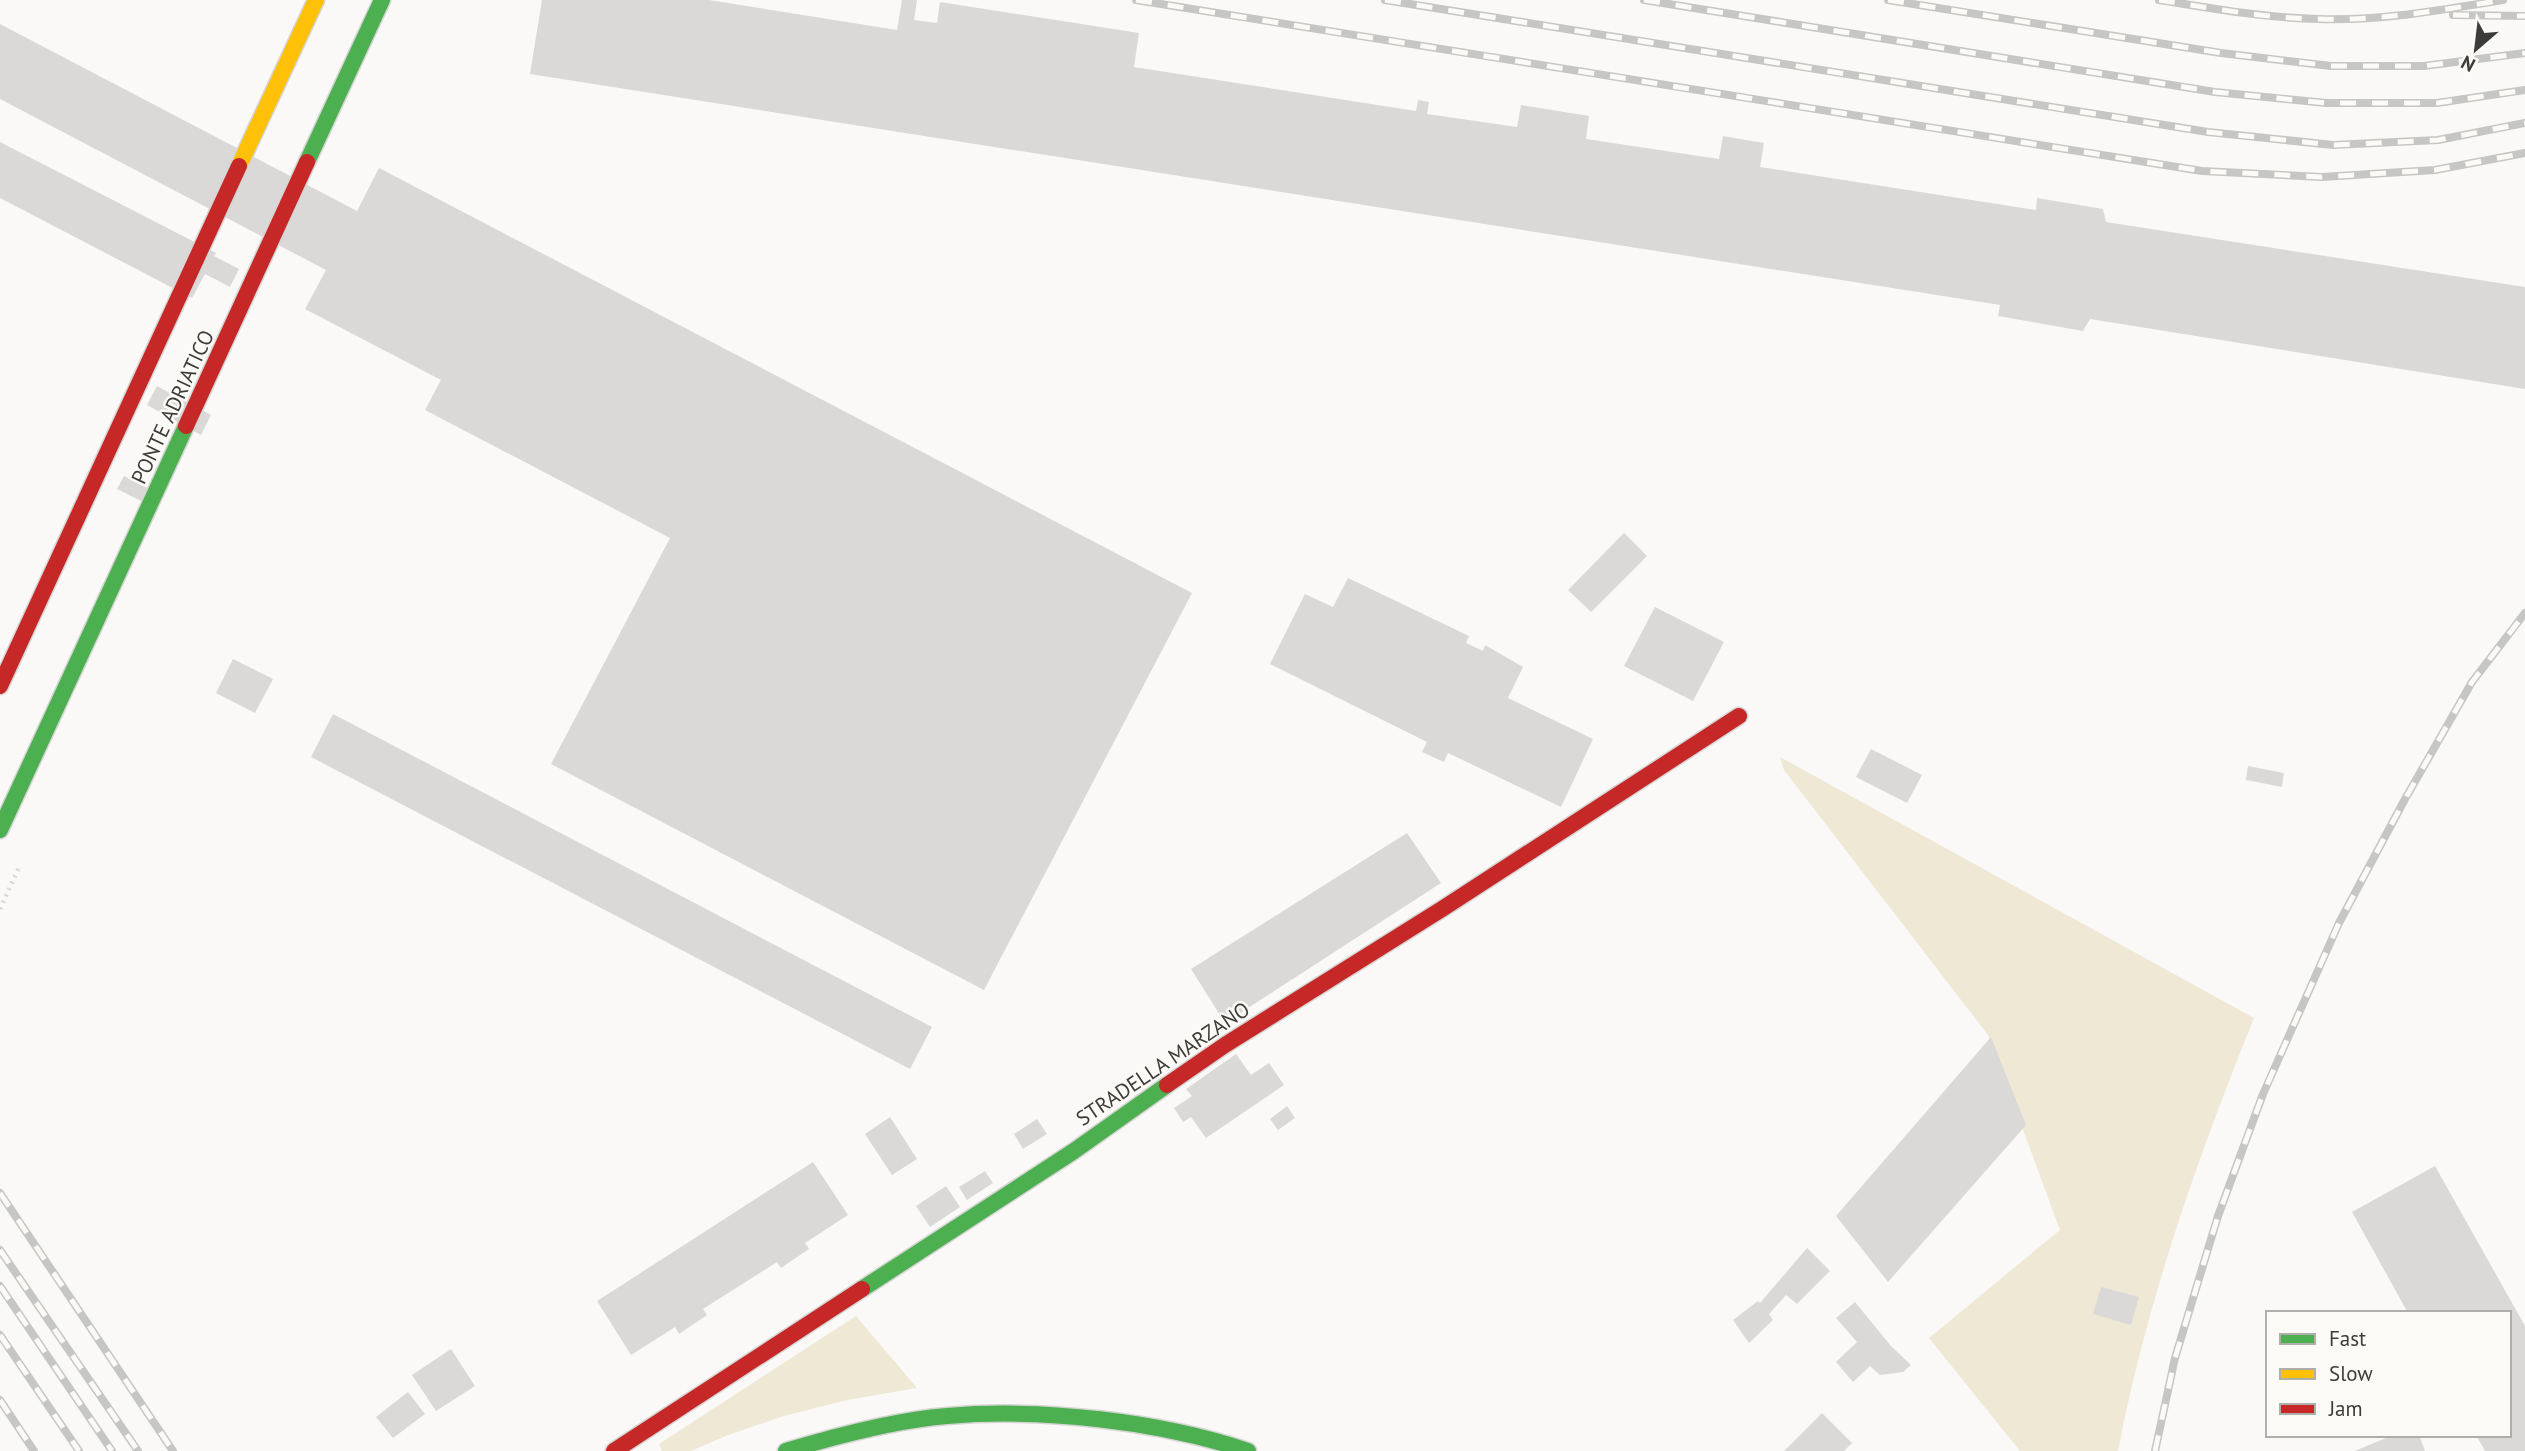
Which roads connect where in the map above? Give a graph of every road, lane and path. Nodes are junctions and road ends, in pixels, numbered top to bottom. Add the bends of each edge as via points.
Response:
1 (316, 0) edge
2 (382, 0) edge
3 (0, 686) edge
4 (1739, 716) dead end
5 (0, 830) edge
6 (614, 1451) edge
7 (786, 1451) edge
8 (1248, 1451) edge

1 - 3 main road, PONTE ADRIATICO
2 - 5 main road, PONTE ADRIATICO
4 - 6 main road, STRADELLA MARZANO via 1225,1045 1074,1151
7 - 8 main road via 838,1435 947,1416 1035,1415 1129,1423

